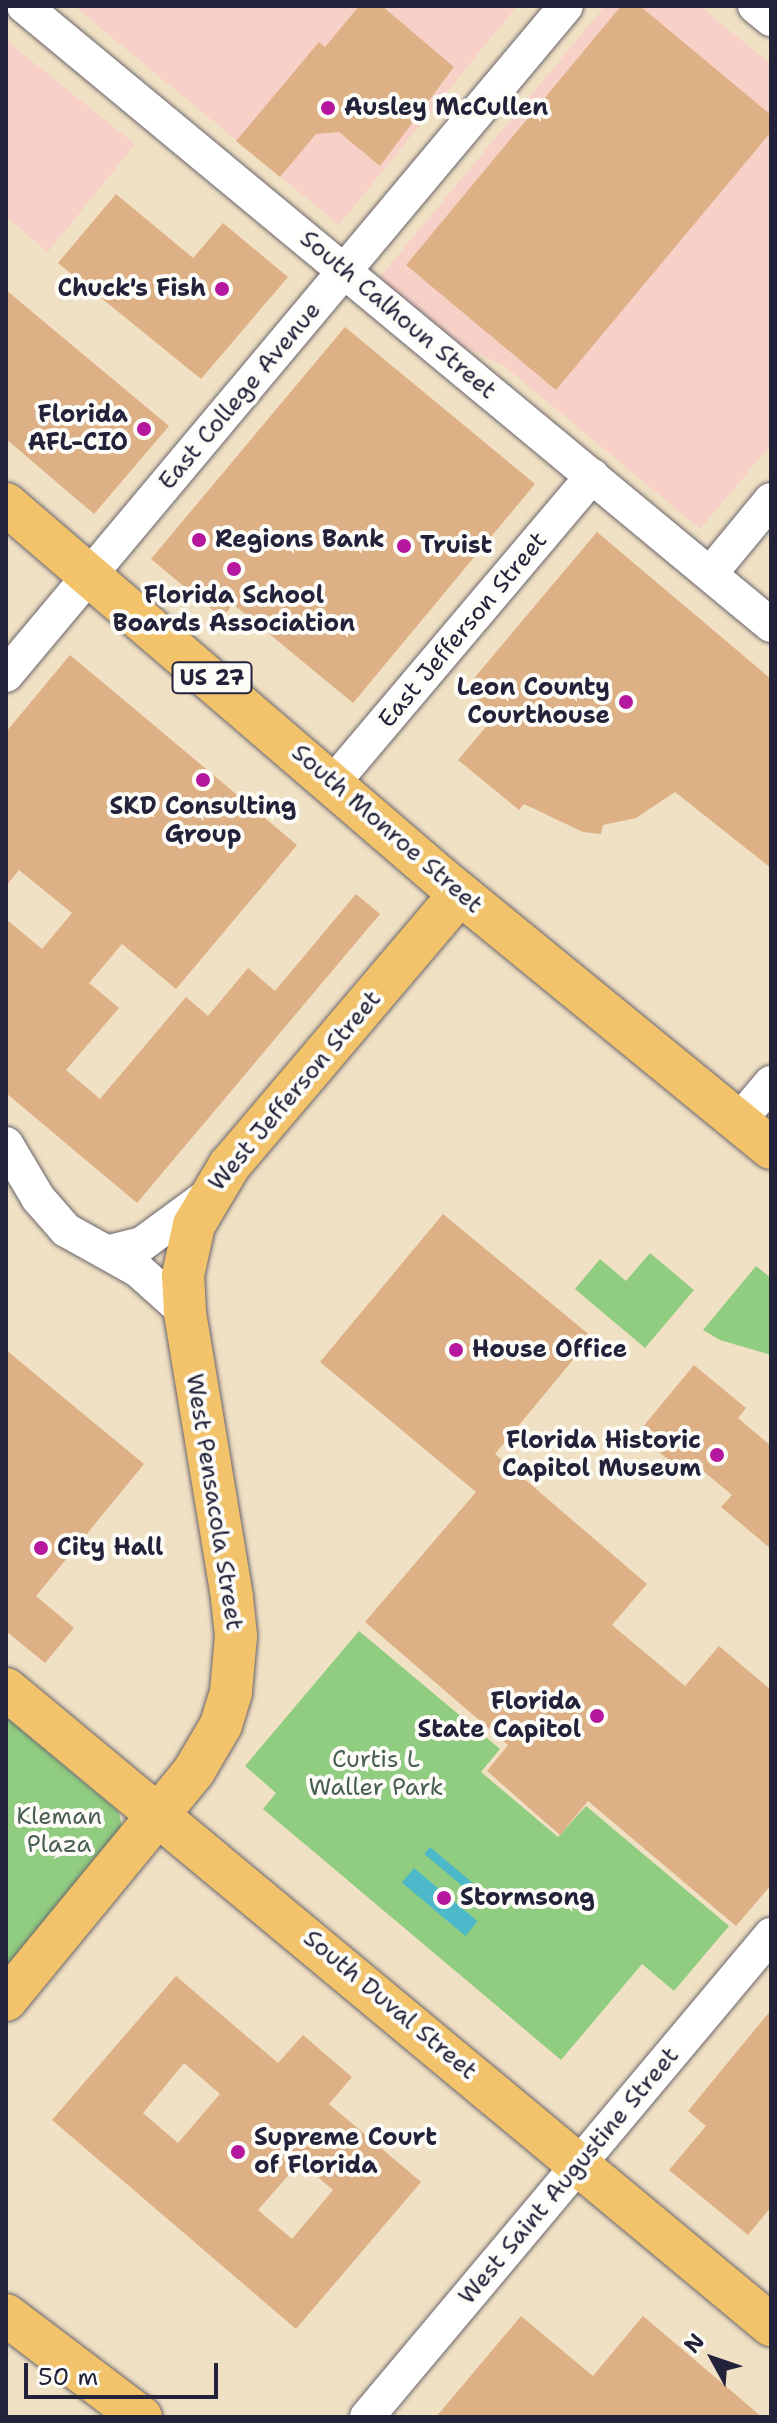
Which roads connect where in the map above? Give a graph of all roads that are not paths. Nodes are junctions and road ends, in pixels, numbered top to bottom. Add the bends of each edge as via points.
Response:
1 (24, 6) edge
2 (566, 6) edge
3 (755, 6) edge
4 (771, 19) edge
5 (345, 271) junction
6 (592, 476) junction
7 (771, 500) edge
8 (6, 504) edge
9 (90, 574) junction
10 (710, 574) junction
11 (771, 625) edge
12 (6, 675) edge
13 (333, 783) junction
14 (460, 894) junction
15 (771, 1083) edge
16 (738, 1122) junction
17 (771, 1148) edge
18 (10, 1163) edge
19 (206, 1197) junction
20 (110, 1252) junction
21 (185, 1312) junction
22 (6, 1689) edge
23 (160, 1816) junction
24 (771, 1935) edge
25 (6, 2000) edge
26 (581, 2162) junction
27 (6, 2315) edge
28 (771, 2325) edge
29 (141, 2417) edge
30 (367, 2417) edge

1 - 5 street, South Calhoun Street
2 - 5 street, East College Avenue
3 - 4 street
5 - 6 street, South Calhoun Street
5 - 9 street, East College Avenue
6 - 10 street, South Calhoun Street
6 - 13 street, East Jefferson Street
7 - 10 street
8 - 9 main road, South Monroe Street / US 27
9 - 12 street, East College Avenue
9 - 13 main road, South Monroe Street / US 27
10 - 11 street, South Calhoun Street
13 - 14 main road, South Monroe Street / US 27
14 - 16 main road, South Monroe Street / US 27
14 - 19 main road, West Jefferson Street
15 - 16 street
16 - 17 main road, South Monroe Street / US 27
18 - 20 street via 66,1230
19 - 20 street via 142,1244
19 - 21 main road, West Jefferson Street via 187,1245
20 - 21 street
21 - 23 main road, West Pensacola Street via 232,1597 235,1672 221,1725
22 - 23 main road, South Duval Street
23 - 25 main road, West Pensacola Street
23 - 26 main road, South Duval Street
24 - 26 street, West Saint Augustine Street
26 - 28 main road, South Duval Street
26 - 30 street, West Saint Augustine Street
27 - 29 main road

